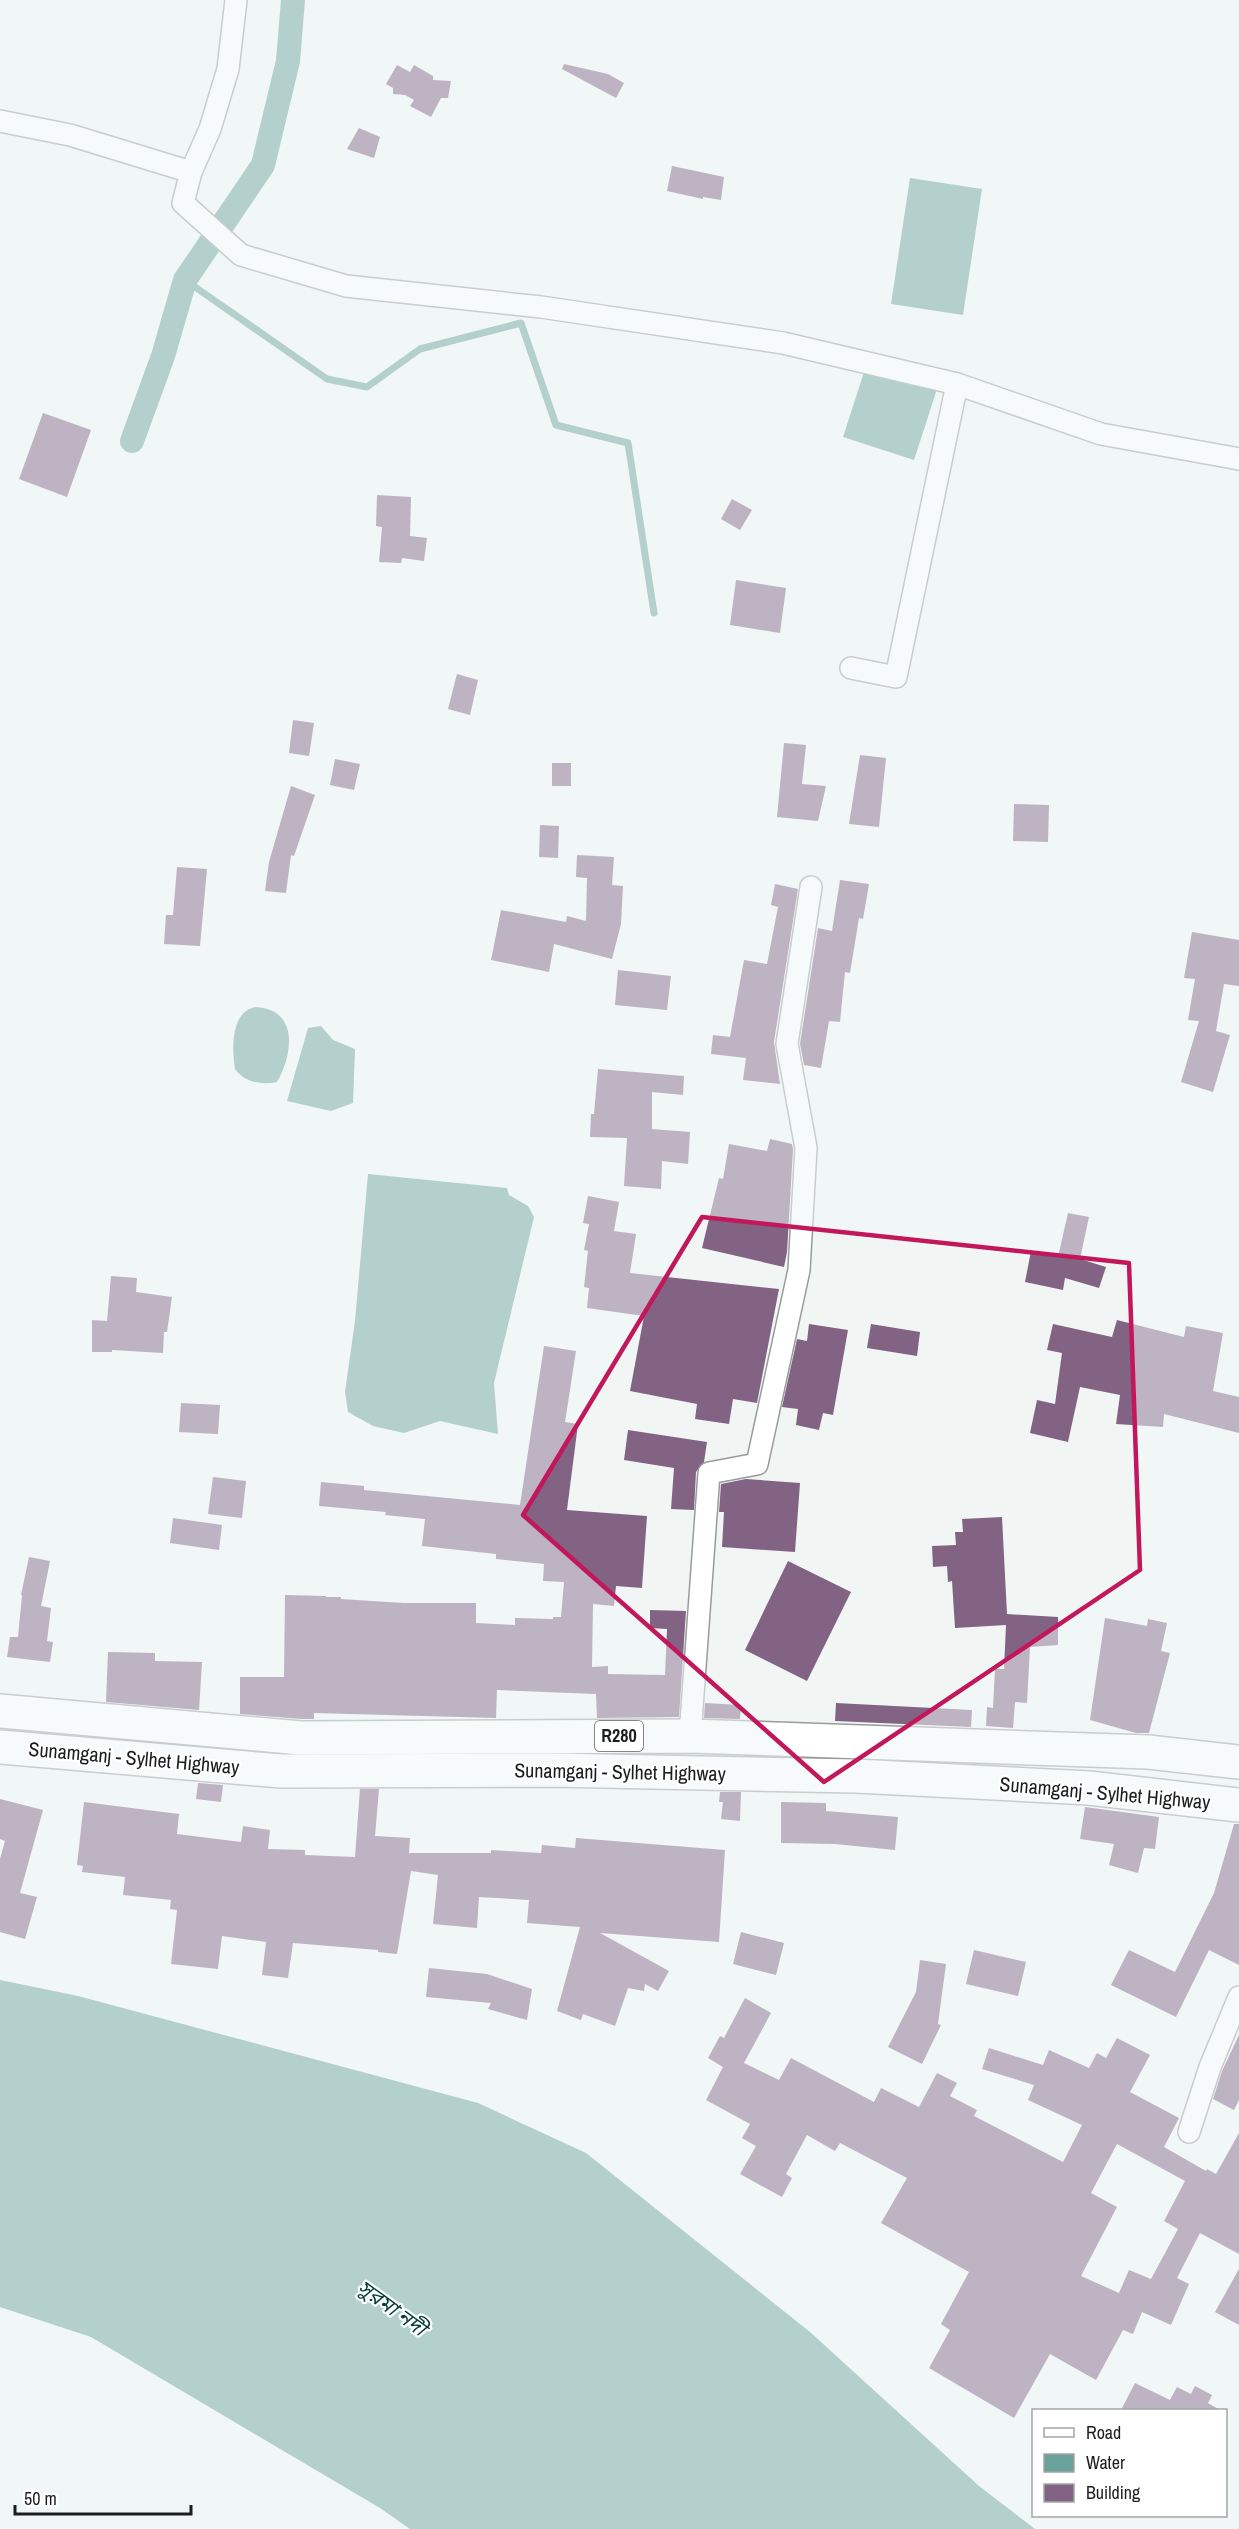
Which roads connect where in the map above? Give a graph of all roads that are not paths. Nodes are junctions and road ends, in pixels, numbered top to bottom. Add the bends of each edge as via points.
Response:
1 (236, 0) edge
2 (0, 121) edge
3 (191, 172) junction
4 (957, 384) junction
5 (1239, 459) edge
6 (852, 668) dead end
7 (811, 887) dead end
8 (0, 1711) edge
9 (690, 1736) junction
10 (6, 1747) edge
11 (1239, 1762) edge
12 (1239, 1805) edge
13 (1239, 1997) edge
14 (1189, 2132) dead end

1 - 3 street via 228,69 210,129
2 - 3 street via 70,135
3 - 4 street via 183,203 241,255 346,286 541,307 783,343
4 - 5 street via 1101,434
4 - 6 street via 896,676
7 - 9 street via 787,1044 806,1148 799,1270 757,1464 709,1473
8 - 9 main road, Sunamganj - Sylhet Highway / R280 via 301,1738
9 - 11 main road, Sunamganj - Sylhet Highway / R280 via 1148,1752
10 - 12 main road, Sunamganj - Sylhet Highway / R280 via 280,1771 552,1770 856,1776 1089,1788
13 - 14 street

